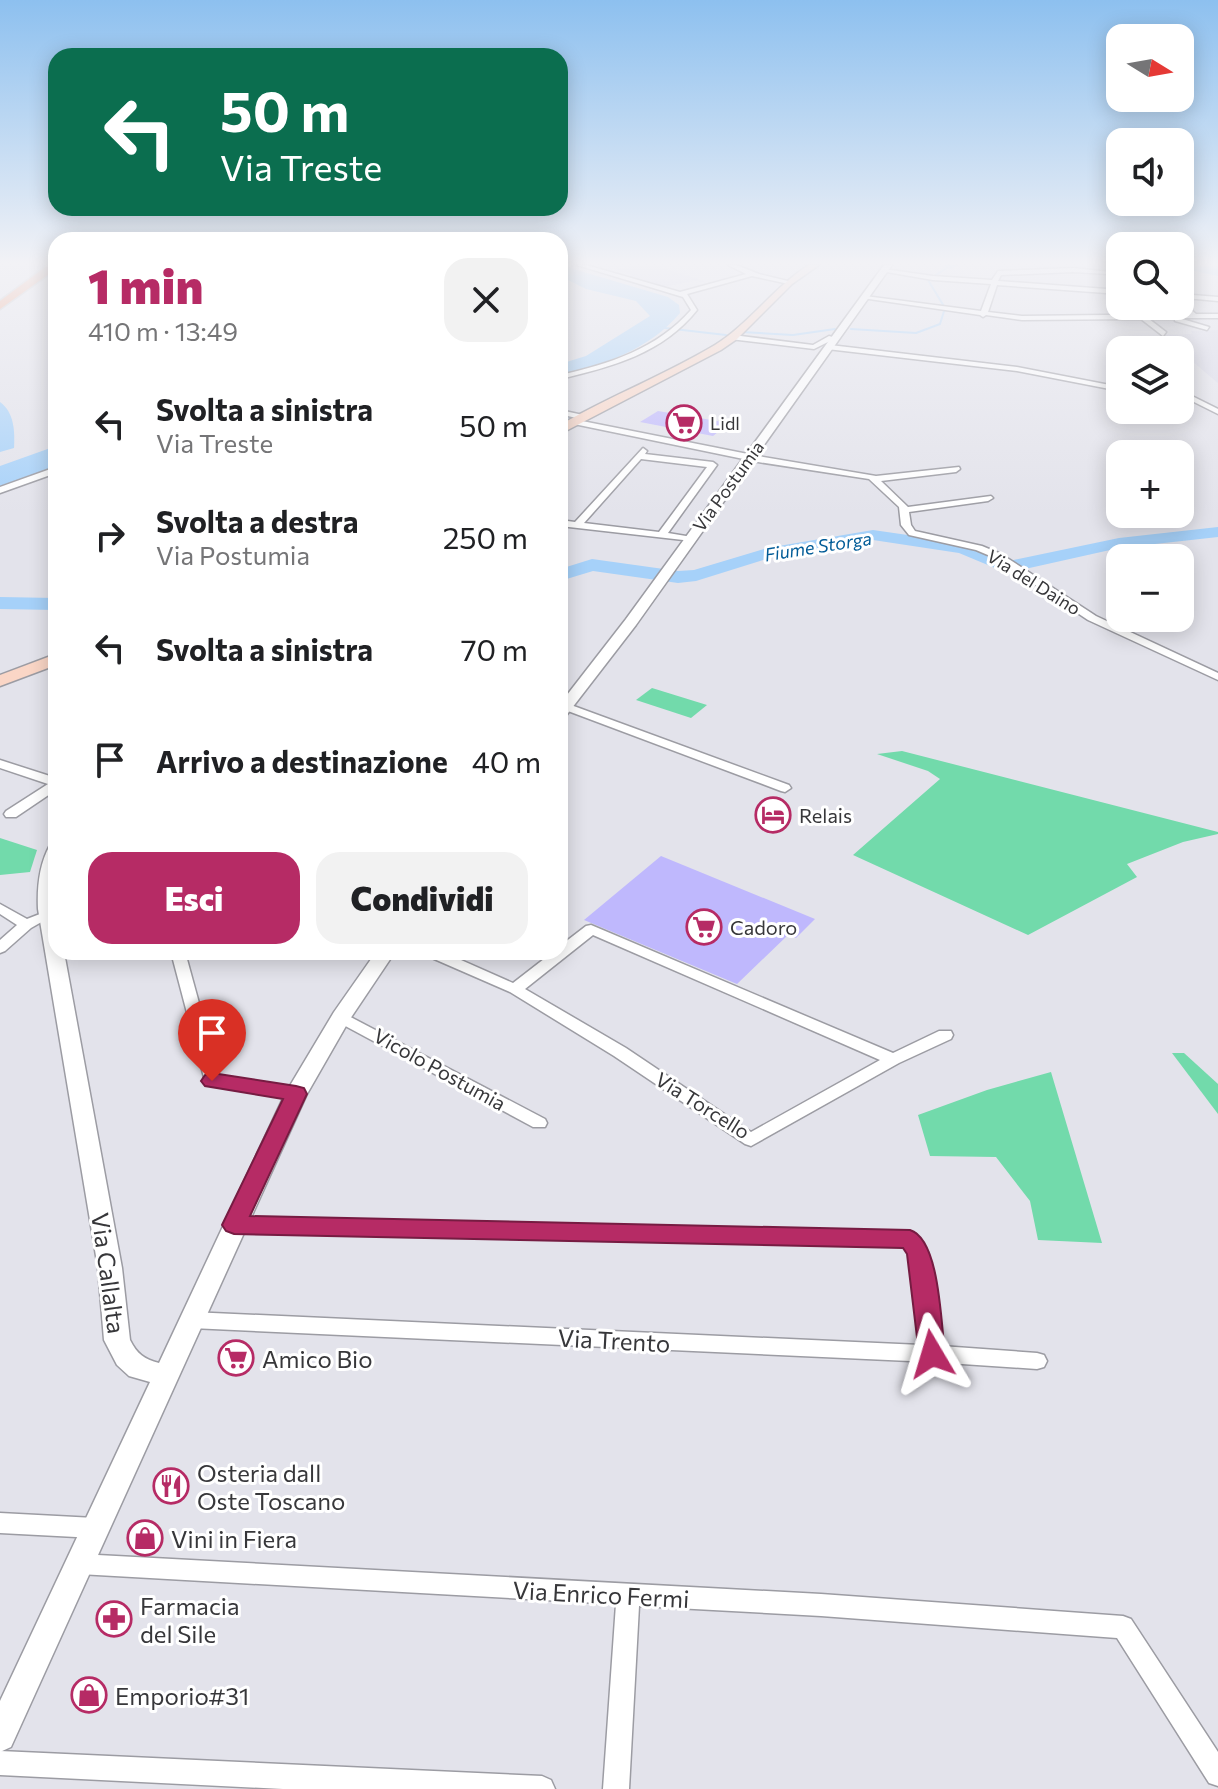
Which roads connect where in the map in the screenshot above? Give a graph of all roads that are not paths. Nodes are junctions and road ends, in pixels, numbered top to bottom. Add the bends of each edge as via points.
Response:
1 (643, 348) edge
2 (715, 348) edge
3 (829, 348) edge
4 (872, 348) edge
5 (568, 375) edge
6 (1106, 386) edge
7 (1194, 399) edge
8 (1218, 412) edge
9 (568, 416) edge
10 (576, 419) junction
11 (568, 424) edge
12 (653, 439) junction
13 (639, 456) junction
14 (749, 457) junction
15 (956, 469) dead end
16 (48, 473) edge
17 (868, 476) junction
18 (0, 490) edge
19 (988, 498) dead end
20 (905, 510) junction
21 (568, 524) edge
22 (577, 525) junction
23 (661, 536) junction
24 (689, 539) junction
25 (48, 662) edge
26 (38, 665) junction
27 (48, 668) edge
28 (1218, 677) edge
29 (0, 681) edge
30 (568, 704) edge
31 (568, 710) edge
32 (0, 764) edge
33 (48, 780) edge
34 (785, 788) dead end
35 (48, 789) edge
36 (11, 814) dead end
37 (48, 870) edge
38 (0, 908) edge
39 (35, 921) junction
40 (48, 938) edge
41 (568, 947) edge
42 (0, 948) edge
43 (56, 960) edge
44 (180, 960) edge
45 (380, 960) edge
46 (448, 960) edge
47 (552, 960) edge
48 (515, 989) junction
49 (341, 1017) junction
50 (945, 1035) dead end
51 (893, 1059) junction
52 (296, 1094) junction
53 (539, 1123) dead end
54 (234, 1225) junction
55 (191, 1320) junction
56 (932, 1354) junction
57 (1037, 1361) dead end
58 (165, 1375) junction
59 (0, 1523) edge
60 (95, 1528) junction
61 (79, 1564) junction
62 (628, 1596) junction
63 (0, 1736) edge
64 (0, 1763) edge
65 (1218, 1774) edge
66 (542, 1789) edge
67 (616, 1789) edge

1 - 5 street
2 - 10 main road
3 - 14 street, Via Postumia
4 - 6 street
7 - 8 street
9 - 10 street
10 - 11 main road
10 - 12 street
12 - 13 street
12 - 14 street
13 - 22 street
13 - 23 street via 713,465
14 - 17 street
14 - 24 street, Via Postumia
15 - 17 street
16 - 18 street
17 - 20 street, Via del Daino
19 - 20 street
20 - 28 street, Via del Daino via 912,533 979,548 1092,618
21 - 22 street
22 - 23 street
23 - 24 street
24 - 30 street, Via Postumia
25 - 26 main road
26 - 27 street
26 - 29 main road
31 - 34 street, Via Postumia
32 - 33 street
35 - 36 street
37 - 39 street, Via Callalta
38 - 39 street
39 - 40 street, Via Callalta
39 - 42 street
41 - 51 street via 591,929
43 - 58 street, Via Callalta via 108,1253 117,1340 138,1368
44 - 52 street via 212,1081
45 - 49 street
46 - 48 street, Via Torcello
47 - 48 street
48 - 51 street, Via Torcello via 751,1140
49 - 52 street
49 - 53 street, Vicolo Postumia
50 - 51 street, Via Torcello
52 - 54 street
54 - 55 street
54 - 56 street via 910,1239 919,1252
55 - 56 street, Via Trento
55 - 58 street
56 - 57 street, Via Trento
58 - 60 street
59 - 60 street
60 - 61 street
61 - 62 street, Via Enrico Fermi
61 - 63 street
62 - 65 street, Via Enrico Fermi via 1123,1627
62 - 67 street
64 - 66 street

